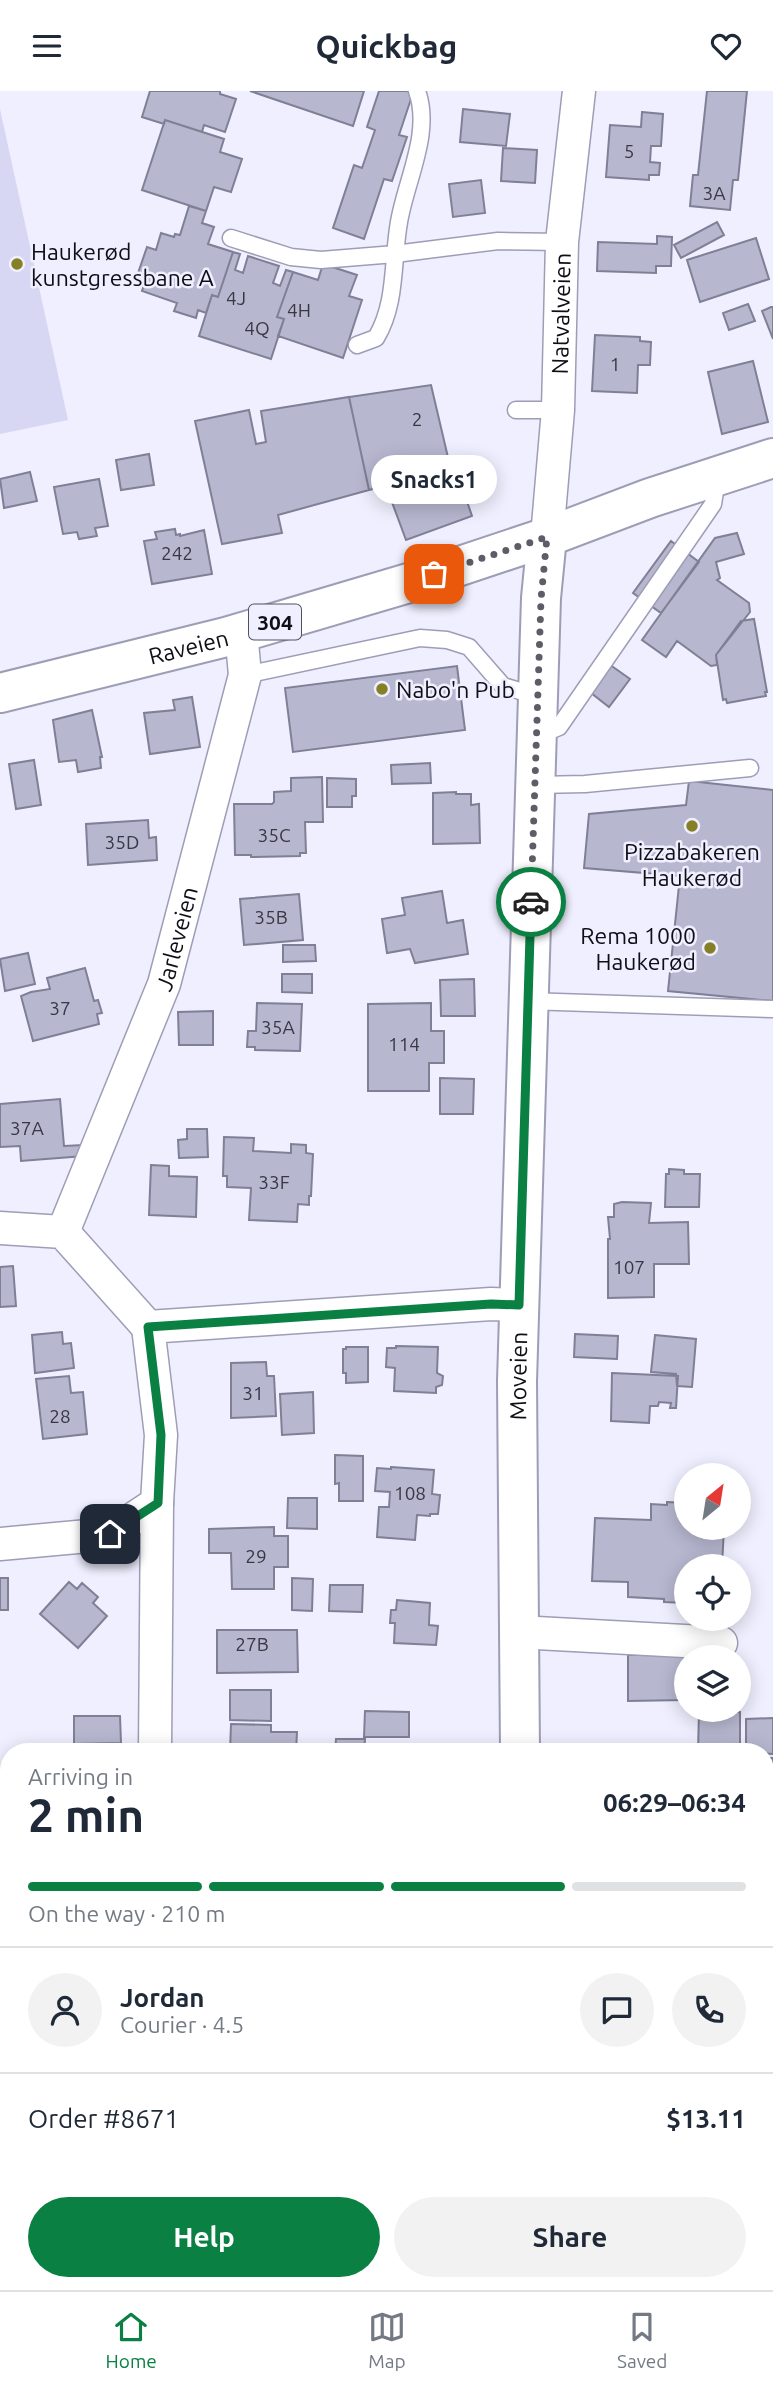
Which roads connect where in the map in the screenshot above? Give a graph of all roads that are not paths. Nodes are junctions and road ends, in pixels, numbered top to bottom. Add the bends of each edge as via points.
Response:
1 (416, 91) edge
2 (579, 91) edge
3 (231, 238) dead end
4 (562, 242) junction
5 (395, 254) junction
6 (357, 345) dead end
7 (516, 410) dead end
8 (558, 411) junction
9 (773, 457) edge
10 (718, 475) junction
11 (547, 537) junction
12 (241, 632) junction
13 (245, 675) junction
14 (0, 693) edge
15 (538, 696) junction
16 (537, 736) junction
17 (750, 768) dead end
18 (536, 785) junction
19 (527, 1001) junction
20 (773, 1009) edge
21 (0, 1228) edge
22 (63, 1232) junction
23 (519, 1305) junction
24 (148, 1327) junction
25 (158, 1503) junction
26 (0, 1544) edge
27 (518, 1632) junction
28 (721, 1643) dead end
29 (155, 1743) edge
30 (520, 1743) edge

1 - 5 lane via 423,108 419,143
2 - 4 street, Natvalveien
3 - 5 lane via 321,260
4 - 5 lane via 498,241
4 - 8 street, Natvalveien
5 - 6 lane via 385,323 376,338
7 - 8 lane
8 - 11 street, Natvalveien
9 - 10 street, Raveien / 304
10 - 11 street, Raveien / 304
10 - 16 lane via 713,503 559,727
11 - 12 street, Raveien / 304
11 - 15 street, Moveien
12 - 13 street, Jarleveien
12 - 14 street, Raveien / 304
13 - 15 lane via 420,638 468,647 503,686
13 - 22 street, Jarleveien via 164,984
15 - 16 street, Moveien
16 - 18 street, Moveien
17 - 18 lane
18 - 19 street, Moveien
19 - 20 lane
19 - 23 street, Moveien
21 - 22 street
22 - 24 street
23 - 24 street
23 - 27 street, Moveien
24 - 25 street via 161,1435
25 - 26 street via 110,1534
25 - 29 street
27 - 28 street
27 - 30 street, Moveien

